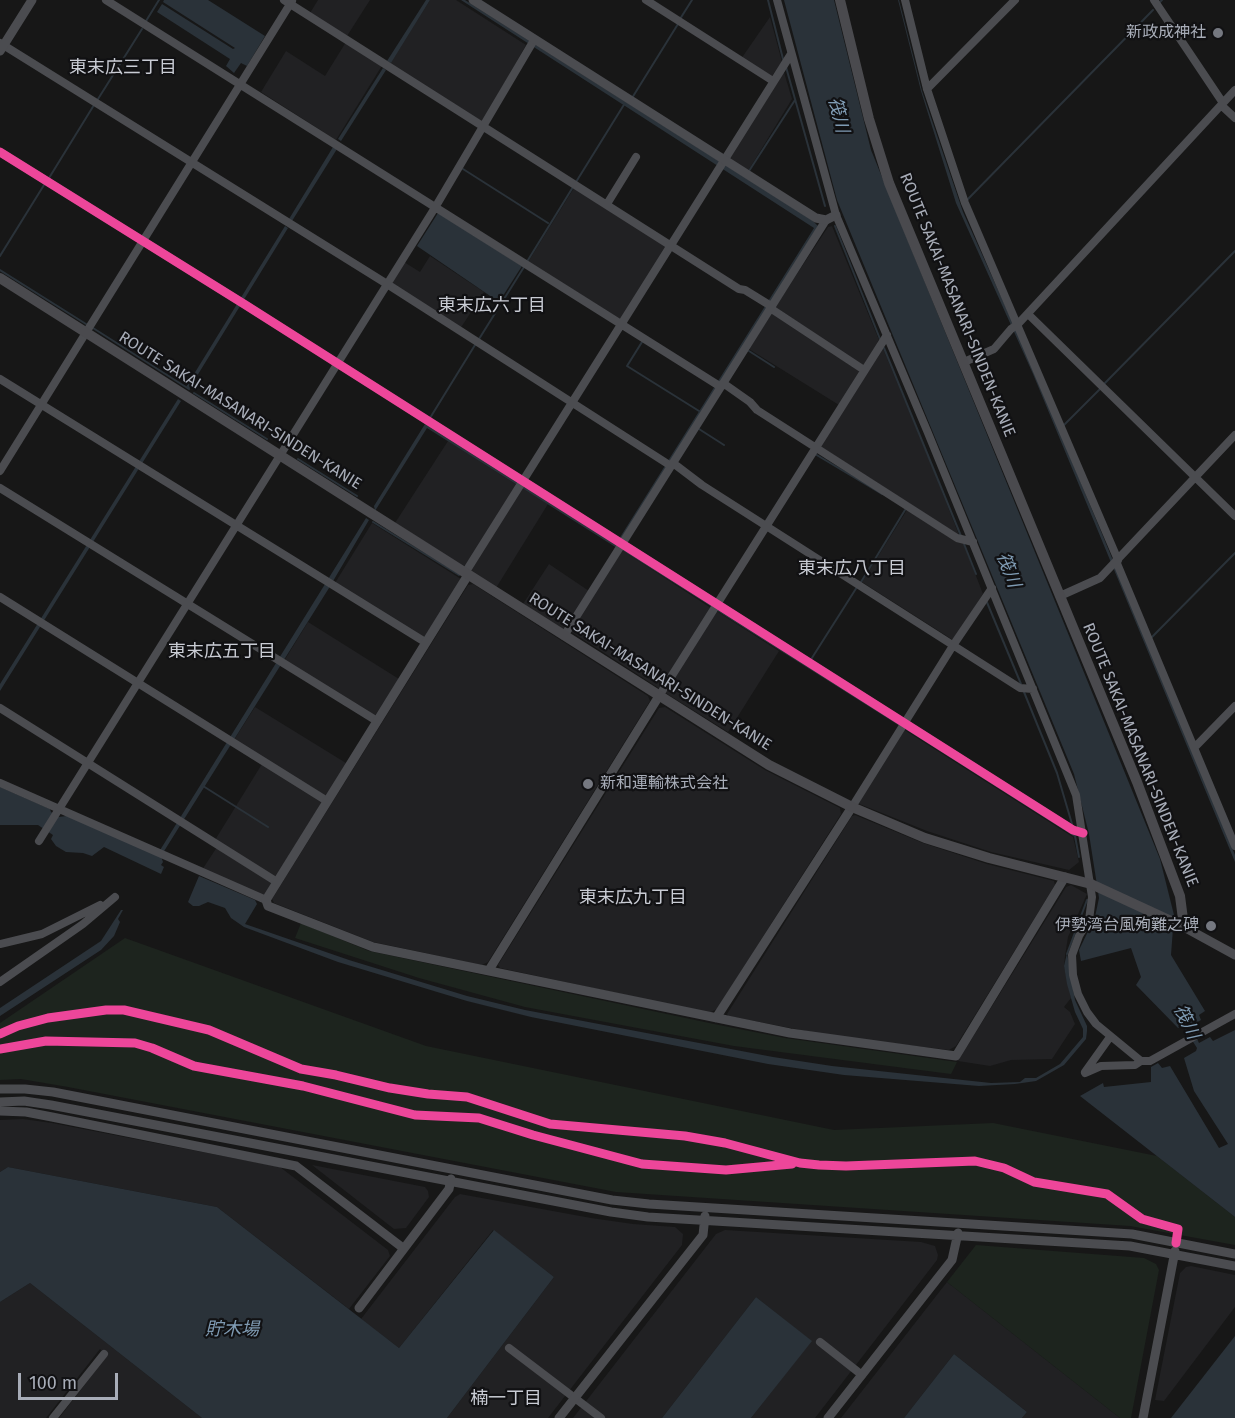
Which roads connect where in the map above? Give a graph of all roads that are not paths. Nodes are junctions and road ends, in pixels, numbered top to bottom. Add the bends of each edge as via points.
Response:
1 (32, 0) edge
2 (105, 0) edge
3 (474, 0) edge
4 (646, 0) edge
5 (777, 0) edge
6 (840, 0) edge
7 (904, 0) edge
8 (1015, 0) edge
9 (1154, 0) edge
10 (289, 1) edge
11 (532, 43) junction
12 (1, 47) edge
13 (791, 54) junction
14 (772, 81) junction
15 (240, 83) junction
16 (927, 89) junction
17 (1235, 90) edge
18 (1222, 104) junction
19 (1235, 118) edge
20 (483, 126) junction
21 (0, 152) edge
22 (636, 157) dead end
23 (191, 163) junction
24 (722, 163) junction
25 (607, 204) junction
26 (436, 206) junction
27 (836, 215) junction
28 (826, 220) junction
29 (142, 241) junction
30 (671, 245) junction
31 (0, 278) edge
32 (387, 284) junction
33 (769, 306) junction
34 (1028, 314) junction
35 (622, 324) junction
36 (1015, 327) junction
37 (86, 332) junction
38 (887, 334) junction
39 (964, 362) junction
40 (337, 363) junction
41 (864, 369) junction
42 (0, 379) edge
43 (719, 385) junction
44 (571, 403) junction
45 (41, 405) junction
46 (1235, 435) edge
47 (815, 447) junction
48 (280, 454) junction
49 (670, 464) junction
50 (0, 471) edge
51 (1196, 477) junction
52 (521, 484) junction
53 (0, 488) edge
54 (1235, 516) edge
55 (236, 526) junction
56 (766, 526) junction
57 (973, 542) junction
58 (622, 544) junction
59 (1115, 562) junction
60 (466, 574) junction
61 (992, 588) junction
62 (1060, 596) junction
63 (0, 597) edge
64 (188, 604) junction
65 (717, 604) junction
66 (564, 636) junction
67 (425, 642) junction
68 (954, 644) junction
69 (138, 682) junction
70 (1033, 689) junction
71 (659, 696) junction
72 (1235, 706) edge
73 (0, 708) edge
74 (377, 721) junction
75 (904, 723) junction
76 (1195, 747) junction
77 (88, 763) junction
78 (0, 783) edge
79 (327, 801) junction
80 (852, 807) junction
81 (58, 811) junction
82 (1083, 833) junction
83 (41, 839) dead end
84 (1235, 846) edge
85 (1065, 877) junction
86 (277, 882) junction
87 (1091, 884) junction
88 (266, 900) junction
89 (1180, 926) junction
90 (0, 944) edge
91 (1235, 954) edge
92 (489, 970) junction
93 (0, 982) edge
94 (1235, 1014) edge
95 (716, 1018) junction
96 (1110, 1037) junction
97 (1141, 1061) junction
98 (0, 1089) edge
99 (0, 1102) edge
100 (0, 1111) edge
101 (453, 1170) junction
102 (451, 1183) junction
103 (706, 1208) junction
104 (705, 1220) junction
105 (961, 1224) junction
106 (958, 1236) junction
107 (1176, 1242) junction
108 (403, 1248) junction
109 (1235, 1254) edge
110 (1174, 1255) junction
111 (1235, 1266) edge
112 (360, 1308) dead end
113 (820, 1342) dead end
114 (509, 1348) dead end
115 (104, 1354) dead end
116 (862, 1375) junction
117 (574, 1398) junction
118 (53, 1418) edge
119 (559, 1418) edge
120 (601, 1418) edge
121 (828, 1418) edge
122 (1143, 1418) edge

1 - 12 street
2 - 15 street
3 - 11 street
4 - 14 street
5 - 13 street
6 - 39 main road, ROUTE SAKAI-MASANARI-SINDEN-KANIE via 889,183
7 - 16 street
8 - 16 street
9 - 18 street
10 - 15 street
10 - 20 street
11 - 20 street
11 - 24 street
12 - 23 street
13 - 14 street
13 - 27 street
14 - 24 street
15 - 23 street
15 - 26 street
16 - 36 street via 965,203
17 - 18 street
18 - 19 street
18 - 34 street
20 - 25 street
20 - 26 street
21 - 29 street
22 - 25 street
23 - 29 street
23 - 32 street
24 - 28 street via 816,218
24 - 30 street
25 - 30 street
26 - 32 street
26 - 35 street
27 - 28 street
27 - 38 street
28 - 33 street
29 - 37 street
29 - 40 street
30 - 33 street
30 - 35 street
31 - 37 main road, ROUTE SAKAI-MASANARI-SINDEN-KANIE
32 - 40 street
32 - 44 street
33 - 41 street
33 - 43 street
34 - 36 street
34 - 51 street
35 - 43 street
35 - 44 street
36 - 39 street via 994,349
36 - 59 street
37 - 45 street
37 - 48 main road, ROUTE SAKAI-MASANARI-SINDEN-KANIE
38 - 41 street
38 - 57 street
39 - 62 main road, ROUTE SAKAI-MASANARI-SINDEN-KANIE
40 - 48 street
40 - 52 street
41 - 47 street
42 - 45 street
43 - 47 street
43 - 49 street
44 - 49 street
44 - 52 street
45 - 50 street
45 - 55 street
46 - 51 street
47 - 56 street
47 - 57 street via 957,538
48 - 55 street
48 - 60 main road, ROUTE SAKAI-MASANARI-SINDEN-KANIE
49 - 56 street
49 - 58 street
51 - 54 street
51 - 59 street
52 - 58 street
52 - 60 street
53 - 64 street
55 - 64 street
55 - 67 street
56 - 65 street
56 - 68 street
57 - 61 street
58 - 65 street
58 - 66 street
59 - 62 street via 1100,578
59 - 76 street
60 - 66 main road, ROUTE SAKAI-MASANARI-SINDEN-KANIE
60 - 67 street
61 - 68 street
61 - 70 street
62 - 89 main road, ROUTE SAKAI-MASANARI-SINDEN-KANIE via 1180,896
63 - 69 street
64 - 69 street
64 - 74 street
65 - 71 street
65 - 75 street
66 - 71 main road, ROUTE SAKAI-MASANARI-SINDEN-KANIE
67 - 74 street
68 - 70 street via 1020,688
68 - 75 street
69 - 77 street
69 - 79 street
70 - 82 street via 1076,795
71 - 80 main road, ROUTE SAKAI-MASANARI-SINDEN-KANIE via 769,765
71 - 92 street
72 - 76 street
73 - 77 street
74 - 79 street
75 - 80 street
75 - 82 street via 1073,831
76 - 84 street
77 - 81 street
77 - 86 street
78 - 81 street
79 - 86 street
80 - 85 main road, ROUTE SAKAI-MASANARI-SINDEN-KANIE via 925,838
80 - 95 street
81 - 83 street
81 - 88 street
82 - 87 street
85 - 87 main road, ROUTE SAKAI-MASANARI-SINDEN-KANIE
85 - 95 street via 956,1056 790,1033
86 - 88 street
87 - 89 main road, ROUTE SAKAI-MASANARI-SINDEN-KANIE
87 - 96 street via 1092,909 1072,955 1074,975 1082,1004
88 - 92 street via 268,906 374,947
89 - 91 street
90 - 93 street via 42,934 115,897
92 - 95 street
94 - 97 street via 1150,1061
96 - 97 street
96 - 97 street via 1085,1073 1101,1066 1135,1065
98 - 101 street via 53,1092
99 - 102 street via 51,1105
100 - 108 street via 26,1112 296,1166
101 - 102 street
101 - 103 street via 612,1200
102 - 104 street via 610,1212
102 - 108 street
103 - 104 street
103 - 105 street
104 - 106 street
104 - 117 street via 703,1235
105 - 106 street
105 - 107 street via 1132,1234
106 - 110 street via 1130,1246
106 - 116 street via 952,1260
107 - 109 street
107 - 110 street
108 - 112 street
110 - 111 street
110 - 122 street
113 - 116 street
114 - 117 street
115 - 118 street
116 - 121 street
117 - 119 street
117 - 120 street

